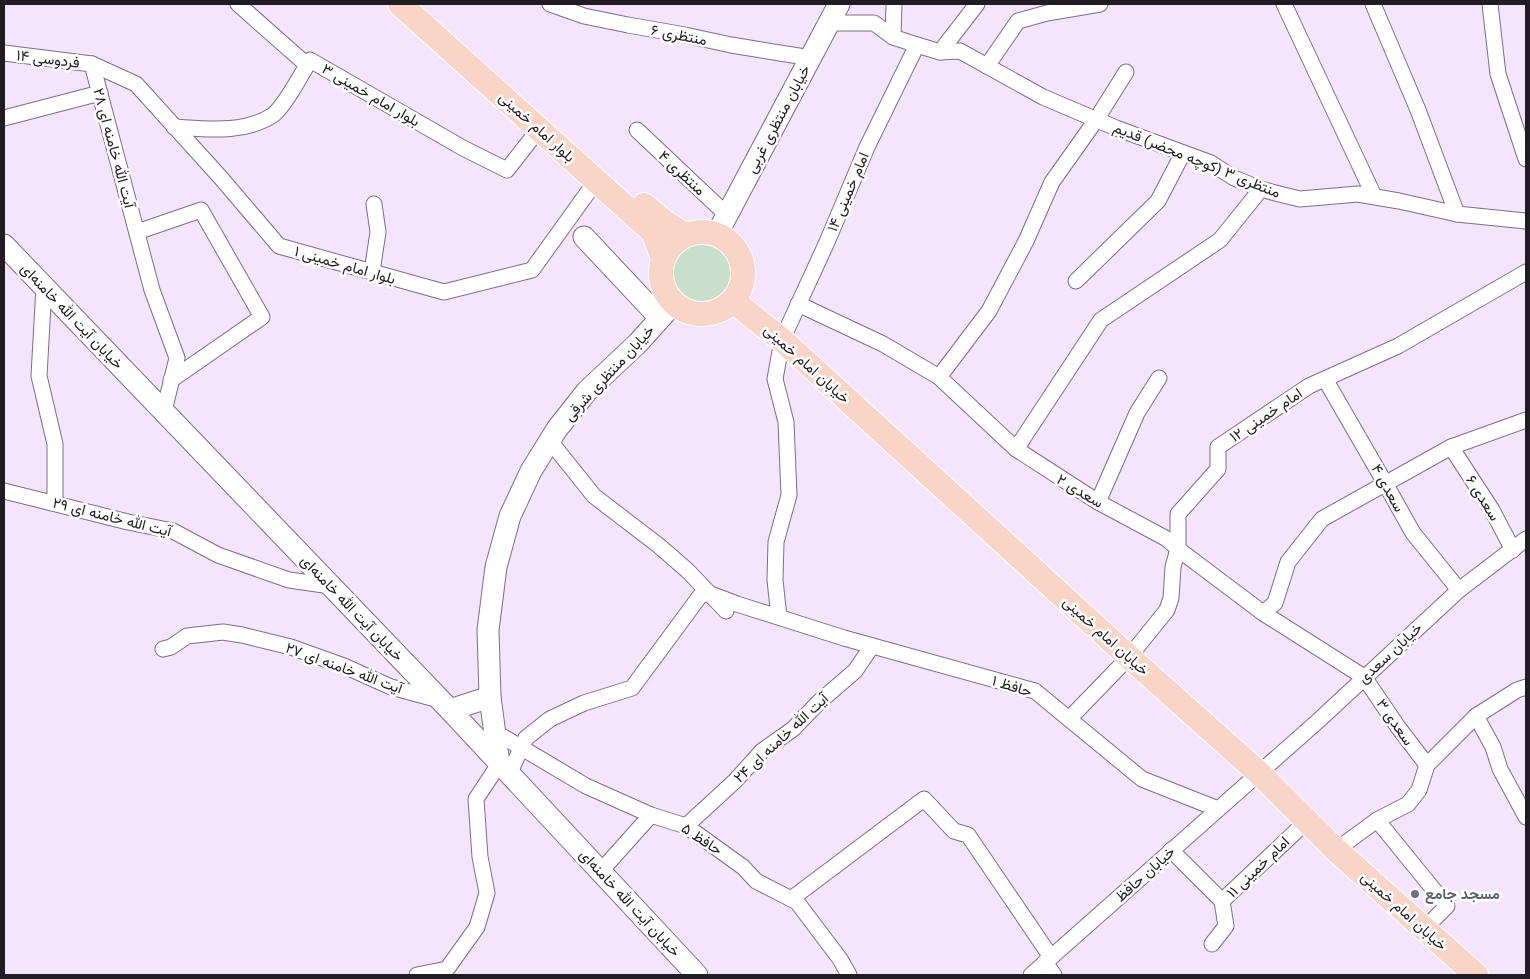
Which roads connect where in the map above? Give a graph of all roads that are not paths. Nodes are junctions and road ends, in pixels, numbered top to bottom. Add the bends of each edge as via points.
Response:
1 (238, 4) edge
2 (400, 4) edge
3 (422, 4) edge
4 (550, 4) edge
5 (838, 4) edge
6 (894, 4) edge
7 (977, 4) edge
8 (1100, 4) edge
9 (1284, 4) edge
10 (1373, 4) edge
11 (1490, 4) edge
12 (829, 23) junction
13 (893, 37) junction
14 (917, 45) junction
15 (940, 52) junction
16 (4, 53) edge
17 (811, 58) junction
18 (92, 64) junction
19 (307, 65) junction
20 (987, 66) junction
21 (1126, 72) dead end
22 (100, 93) junction
23 (4, 118) edge
24 (1096, 120) junction
25 (174, 127) junction
26 (539, 129) junction
27 (637, 130) dead end
28 (1183, 153) junction
29 (1526, 159) edge
30 (596, 181) junction
31 (1261, 189) junction
32 (1374, 196) junction
33 (374, 204) dead end
34 (1457, 214) junction
35 (1526, 221) edge
36 (722, 224) junction
37 (137, 232) junction
38 (685, 235) junction
39 (584, 237) dead end
40 (4, 245) edge
41 (663, 258) junction
42 (372, 272) junction
43 (1526, 272) edge
44 (1076, 281) dead end
45 (44, 286) junction
46 (733, 301) junction
47 (798, 304) junction
48 (667, 311) junction
49 (782, 340) junction
50 (939, 377) junction
51 (1159, 378) dead end
52 (1325, 379) junction
53 (171, 380) junction
54 (164, 411) junction
55 (1526, 420) edge
56 (550, 441) junction
57 (1451, 447) junction
58 (1016, 449) junction
59 (1385, 483) junction
60 (4, 491) edge
61 (1098, 502) junction
62 (56, 503) junction
63 (1526, 539) edge
64 (1178, 549) junction
65 (1513, 550) junction
66 (331, 586) junction
67 (1459, 590) junction
68 (708, 593) junction
69 (726, 611) dead end
70 (1263, 613) junction
71 (779, 617) junction
72 (872, 646) junction
73 (163, 649) dead end
74 (1129, 657) junction
75 (1364, 677) junction
76 (1526, 687) edge
77 (490, 697) junction
78 (445, 705) junction
79 (1476, 716) junction
80 (1069, 719) junction
81 (495, 732) junction
82 (1427, 766) junction
83 (504, 769) junction
84 (1258, 773) junction
85 (1218, 809) junction
86 (651, 815) junction
87 (1526, 817) edge
88 (1377, 820) junction
89 (1307, 821) junction
90 (686, 826) junction
91 (1171, 850) junction
92 (1336, 850) junction
93 (600, 872) junction
94 (790, 899) junction
95 (1222, 901) junction
96 (1424, 929) junction
97 (1212, 944) dead end
98 (1050, 965) edge
99 (1469, 974) edge
100 (417, 975) edge
101 (697, 975) edge
102 (849, 975) edge
103 (1031, 975) edge

1 - 19 street
2 - 26 main road, بلوار امام خمینی
3 - 38 main road, بلوار امام خمینی via 663,222
4 - 17 street, منتظری ۶ via 584,16
5 - 12 main road, خیابان منتظری غربی
6 - 13 street
7 - 15 street
8 - 20 street via 1018,21
9 - 32 street
10 - 34 street
11 - 29 street via 1498,74
12 - 13 street, منتظری ۳ (کوچه محضر) قدیم via 874,23
12 - 17 main road, خیابان منتظری غربی
13 - 14 street, منتظری ۳ (کوچه محضر) قدیم
14 - 15 street, منتظری ۳ (کوچه محضر) قدیم
14 - 47 street, امام خمینی ۱۴ via 867,147
15 - 20 street, منتظری ۳ (کوچه محضر) قدیم via 960,51
16 - 18 street, فردوسی ۱۴
17 - 36 main road, خیابان منتظری غربی
18 - 22 street, آیت الله خامنه ای ۲۸
18 - 25 street, بلوار امام خمینی ۱ via 136,84
19 - 25 street, بلوار امام خمینی ۳ via 274,114 245,128
19 - 26 street, بلوار امام خمینی ۳ via 310,60 507,170
20 - 24 street, منتظری ۳ (کوچه محضر) قدیم via 1043,97
21 - 24 street
22 - 23 street
22 - 37 street, آیت الله خامنه ای ۲۸
24 - 28 street, منتظری ۳ (کوچه محضر) قدیم
24 - 50 street via 1052,182 1026,241 989,311
25 - 42 street, بلوار امام خمینی ۱ via 279,246
26 - 30 main road, بلوار امام خمینی
27 - 36 street, منتظری ۴
28 - 31 street, منتظری ۳ (کوچه محضر) قدیم via 1212,163 1234,178
28 - 44 street via 1158,201
30 - 41 main road, بلوار امام خمینی via 653,232
30 - 42 street, بلوار امام خمینی ۱ via 532,270 444,292
31 - 32 street, منتظری ۳ (کوچه محضر) قدیم via 1300,199 1358,194
31 - 58 street via 1220,240 1101,320
32 - 34 street, منتظری ۳ (کوچه محضر) قدیم
33 - 42 street via 378,232
34 - 35 street, منتظری ۳ (کوچه محضر) قدیم
36 - 38 main road
36 - 46 main road via 743,263 741,290
37 - 53 street, آیت الله خامنه ای ۲۸ via 152,290 176,358
37 - 53 street via 201,210 262,317
38 - 41 main road via 668,249
39 - 48 main road
40 - 45 main road, خیابان آیت الله خامنه‌ای
41 - 48 main road via 661,270
43 - 52 street, امام خمینی ۱۲ via 1398,346
45 - 54 main road, خیابان آیت الله خامنه‌ای
45 - 62 street via 39,376 55,444
46 - 48 main road via 711,314
46 - 49 main road, خیابان امام خمینی
47 - 49 street, امام خمینی ۱۴
47 - 50 street, سعدی ۲ via 883,344
48 - 56 main road, خیابان منتظری شرقی via 587,391
49 - 71 street, امام خمینی ۱۴ via 775,379 786,422 789,495 776,542 775,580
49 - 74 main road, خیابان امام خمینی
50 - 58 street, سعدی ۲
51 - 61 street via 1137,413
52 - 59 street, سعدی ۴
52 - 64 street, امام خمینی ۱۲ via 1309,386 1218,447 1218,469 1178,514
53 - 54 street, آیت الله خامنه ای ۲۸
54 - 66 main road, خیابان آیت الله خامنه‌ای
55 - 57 street
56 - 68 street via 594,496 658,545
56 - 77 main road, خیابان منتظری شرقی via 510,516 496,567 488,630
57 - 59 street
57 - 65 street, سعدی ۶ via 1492,510
58 - 61 street, سعدی ۲
59 - 67 street, سعدی ۴ via 1413,533
59 - 70 street via 1322,519 1288,562 1275,603
60 - 62 street, آیت الله خامنه ای ۲۹
61 - 64 street, سعدی ۲ via 1167,539
62 - 66 street, آیت الله خامنه ای ۲۹ via 173,531 218,555 280,577
63 - 65 street, خیابان سعدی
64 - 70 street, سعدی ۲
64 - 74 street, امام خمینی ۱۲ via 1167,610
65 - 67 street, خیابان سعدی
66 - 78 main road, خیابان آیت الله خامنه‌ای
67 - 75 street, خیابان سعدی
68 - 69 street
68 - 71 street, حافظ ۱
68 - 83 street via 700,596 632,688 584,703 550,719 526,738
70 - 75 street, سعدی ۲
71 - 72 street, حافظ ۱
72 - 80 street, حافظ ۱ via 1036,691
72 - 90 street, آیت الله خامنه ای ۲۴ via 855,671 793,729 762,752
73 - 78 street, آیت الله خامنه ای ۲۷ via 187,636 223,632 291,648
74 - 80 street, امام خمینی ۱۲
74 - 84 main road, خیابان امام خمینی
75 - 82 street, سعدی ۳
75 - 84 street, خیابان سعدی
76 - 79 street
77 - 78 main road
77 - 81 main road, خیابان منتظری شرقی
78 - 83 main road, خیابان آیت الله خامنه‌ای
79 - 82 street
79 - 87 street
80 - 85 street, حافظ ۱ via 1142,780
81 - 83 main road, خیابان منتظری شرقی
81 - 86 street, حافظ ۵ via 586,786
82 - 88 street via 1419,790 1408,804
83 - 93 main road, خیابان آیت الله خامنه‌ای
83 - 100 street via 476,799 480,857 487,893 478,927 447,969
84 - 85 street, خیابان حافظ
84 - 89 main road, خیابان امام خمینی
85 - 91 street, خیابان حافظ
86 - 90 street, حافظ ۵
86 - 93 street
88 - 92 street
88 - 96 street via 1447,906
89 - 92 main road, خیابان امام خمینی
89 - 95 street, امام خمینی ۱۱
90 - 94 street, حافظ ۵ via 743,867 756,881
91 - 95 street
91 - 98 street, خیابان حافظ
92 - 96 main road, خیابان امام خمینی
93 - 101 main road, خیابان آیت الله خامنه‌ای
94 - 98 street via 924,799 954,831 968,835
94 - 102 street, حافظ ۵ via 797,902
95 - 97 street, امام خمینی ۱۱ via 1226,926
96 - 99 main road, خیابان امام خمینی
98 - 103 street, خیابان حافظ

